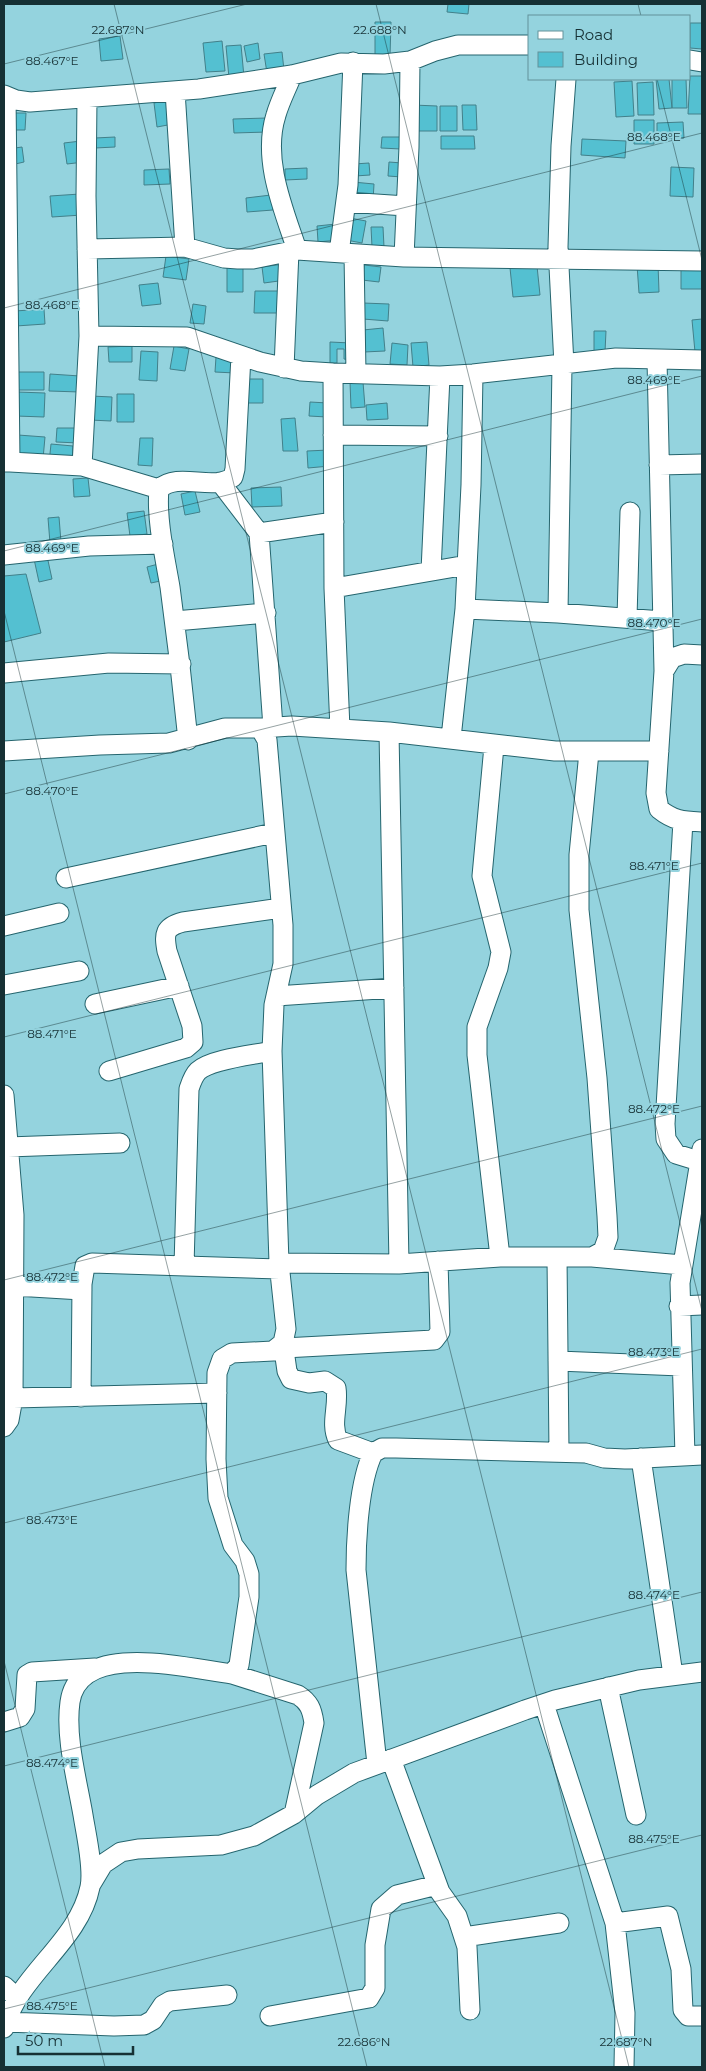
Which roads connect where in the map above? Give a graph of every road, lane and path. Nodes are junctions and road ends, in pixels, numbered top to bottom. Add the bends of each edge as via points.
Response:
1 (528, 45) edge
2 (353, 62) junction
3 (410, 62) junction
4 (292, 75) junction
5 (566, 80) edge
6 (175, 91) junction
7 (5, 95) edge
8 (87, 98) junction
9 (346, 202) junction
10 (406, 206) junction
11 (5, 238) edge
12 (185, 247) junction
13 (87, 249) junction
14 (293, 250) junction
15 (346, 253) junction
16 (404, 257) junction
17 (558, 260) junction
18 (702, 260) edge
19 (6, 282) edge
20 (6, 326) edge
21 (88, 336) junction
22 (241, 356) junction
23 (657, 360) junction
24 (702, 360) edge
25 (563, 365) junction
26 (284, 368) junction
27 (333, 373) junction
28 (356, 373) junction
29 (473, 374) junction
30 (440, 376) junction
31 (7, 398) edge
32 (333, 435) junction
33 (438, 436) junction
34 (7, 462) edge
35 (702, 464) edge
36 (659, 465) junction
37 (82, 466) junction
38 (220, 482) junction
39 (159, 488) junction
40 (630, 512) dead end
41 (334, 522) junction
42 (259, 533) junction
43 (164, 544) junction
44 (4, 554) edge
45 (467, 565) junction
46 (431, 572) junction
47 (334, 588) junction
48 (465, 609) junction
49 (558, 612) junction
50 (266, 613) junction
51 (627, 618) junction
52 (175, 621) junction
53 (662, 621) junction
54 (702, 655) edge
55 (181, 664) junction
56 (664, 671) junction
57 (4, 673) edge
58 (267, 727) junction
59 (340, 729) junction
60 (389, 732) junction
61 (451, 738) junction
62 (188, 740) junction
63 (494, 746) junction
64 (659, 751) junction
65 (4, 752) edge
66 (589, 752) junction
67 (683, 821) junction
68 (702, 822) edge
69 (274, 833) junction
70 (66, 878) dead end
71 (281, 908) junction
72 (59, 914) dead end
73 (4, 926) edge
74 (79, 971) dead end
75 (4, 985) edge
76 (179, 986) junction
77 (394, 988) junction
78 (276, 996) junction
79 (95, 1004) dead end
80 (194, 1034) junction
81 (272, 1051) junction
82 (211, 1065) junction
83 (109, 1071) dead end
84 (4, 1095) edge
85 (120, 1143) dead end
86 (8, 1147) junction
87 (701, 1158) edge
88 (500, 1257) junction
89 (556, 1257) junction
90 (592, 1257) junction
91 (438, 1261) junction
92 (399, 1264) junction
93 (682, 1265) junction
94 (184, 1266) junction
95 (279, 1266) junction
96 (9, 1286) edge
97 (82, 1290) junction
98 (702, 1305) edge
99 (680, 1306) junction
100 (8, 1336) edge
101 (283, 1346) junction
102 (558, 1361) junction
103 (682, 1366) junction
104 (217, 1393) junction
105 (80, 1396) junction
106 (13, 1398) junction
107 (4, 1427) edge
108 (559, 1452) junction
109 (373, 1453) junction
110 (693, 1456) edge
111 (641, 1458) junction
112 (96, 1668) junction
113 (702, 1672) edge
114 (232, 1674) junction
115 (673, 1675) junction
116 (608, 1687) junction
117 (544, 1704) junction
118 (4, 1722) edge
119 (384, 1761) junction
120 (294, 1814) junction
121 (636, 1814) dead end
122 (91, 1884) junction
123 (437, 1885) junction
124 (559, 1923) dead end
125 (615, 1923) junction
126 (464, 1936) junction
127 (10, 1992) edge
128 (227, 1995) dead end
129 (470, 2010) dead end
130 (270, 2016) dead end
131 (702, 2016) edge
132 (4, 2025) edge
133 (624, 2067) edge

1 - 3 street via 458,45
2 - 3 street
2 - 4 street
2 - 9 street
3 - 10 street
4 - 6 street
4 - 14 street via 275,116 271,151
5 - 17 street
6 - 8 street
6 - 12 street
7 - 8 street via 30,102
7 - 11 street
8 - 13 street
9 - 10 street
9 - 15 street
10 - 16 street
11 - 19 street
12 - 13 street
12 - 14 street via 238,259
13 - 21 street
14 - 15 street
14 - 26 street
15 - 16 street
15 - 28 street
16 - 17 street
17 - 18 street
17 - 25 street
19 - 20 street
20 - 31 street
21 - 22 street via 187,337
21 - 37 street
22 - 26 street
22 - 38 street via 235,469 233,477
23 - 24 street
23 - 25 street via 616,358
23 - 36 street
25 - 29 street
25 - 49 street
26 - 27 street
27 - 28 street
27 - 32 street
28 - 30 street
29 - 30 street
29 - 45 street
30 - 33 street
31 - 34 street
32 - 33 street
32 - 41 street
33 - 46 street
34 - 37 street
35 - 36 street
36 - 53 street
37 - 39 street
38 - 39 street via 172,482
38 - 42 street
39 - 43 street
40 - 51 street
41 - 42 street
41 - 47 street
42 - 50 street
43 - 44 street via 88,546
43 - 52 street
45 - 46 street
45 - 48 street
46 - 47 street
47 - 59 street
48 - 49 street
48 - 61 street
49 - 51 street
50 - 52 street
50 - 58 street
51 - 53 street
52 - 55 street
53 - 56 street
54 - 56 street via 684,654 672,658
55 - 57 street via 109,664
55 - 62 street
56 - 64 street
58 - 59 street
58 - 62 street via 225,728
58 - 69 street
59 - 60 street
60 - 61 street
60 - 77 street
61 - 63 street
62 - 65 street
63 - 66 street
63 - 88 street via 482,876 501,952 477,1027 477,1054
64 - 66 street
64 - 67 street via 656,793 659,808 669,818
66 - 90 street via 579,855 578,910 596,1078 608,1237 603,1251
67 - 68 street
67 - 87 street via 665,1124 666,1139 676,1154
69 - 70 street
69 - 71 street
71 - 76 street via 183,922 168,929 165,939 167,951
71 - 78 street via 283,964
72 - 73 street
74 - 75 street
76 - 79 street
76 - 80 street
77 - 78 street
77 - 92 street
78 - 81 street
80 - 82 street
80 - 83 street via 193,1042 186,1048
81 - 82 street
81 - 95 street
82 - 94 street via 199,1070 189,1089
84 - 86 street
85 - 86 street
86 - 96 street via 14,1215
87 - 93 street
88 - 89 street
88 - 91 street
89 - 90 street
89 - 102 street
90 - 93 street
91 - 92 street
91 - 101 street via 440,1332 434,1340
92 - 95 street
93 - 99 street
94 - 95 street
94 - 97 street via 92,1263 85,1266
95 - 101 street via 286,1329
96 - 97 street
96 - 100 street
97 - 105 street
98 - 99 street
99 - 103 street
100 - 106 street
101 - 104 street via 273,1351 232,1353 222,1359 217,1373
101 - 109 street via 291,1379 309,1383 326,1381 336,1388 338,1398 334,1424 338,1440
102 - 103 street
102 - 108 street
103 - 110 street
104 - 105 street
104 - 114 street via 218,1498 233,1545 245,1561 249,1574 249,1597 239,1665
105 - 106 street
106 - 107 street via 9,1420
108 - 109 street via 382,1448
108 - 111 street via 614,1459
109 - 119 street via 367,1467 362,1501 356,1570
110 - 111 street
111 - 115 street
112 - 114 street via 151,1663
112 - 118 street via 32,1672 27,1675 25,1709 20,1717
112 - 122 street via 79,1679 70,1701 69,1734 89,1847
113 - 115 street
114 - 120 street via 298,1695 307,1701 312,1711 314,1723
115 - 116 street
116 - 117 street
116 - 121 street
117 - 119 street
117 - 125 street
119 - 120 street via 324,1791
119 - 123 street
120 - 122 street via 237,1842 121,1852 103,1864
122 - 127 street via 78,1918
123 - 126 street via 457,1916
123 - 130 street via 397,1895 381,1909 375,1945 375,1988 369,1998
124 - 126 street
125 - 131 street via 668,1916 681,1969 683,2010 688,2016
125 - 133 street via 625,2013
126 - 129 street via 468,1947
127 - 132 street
128 - 132 street via 170,2001 144,2025

